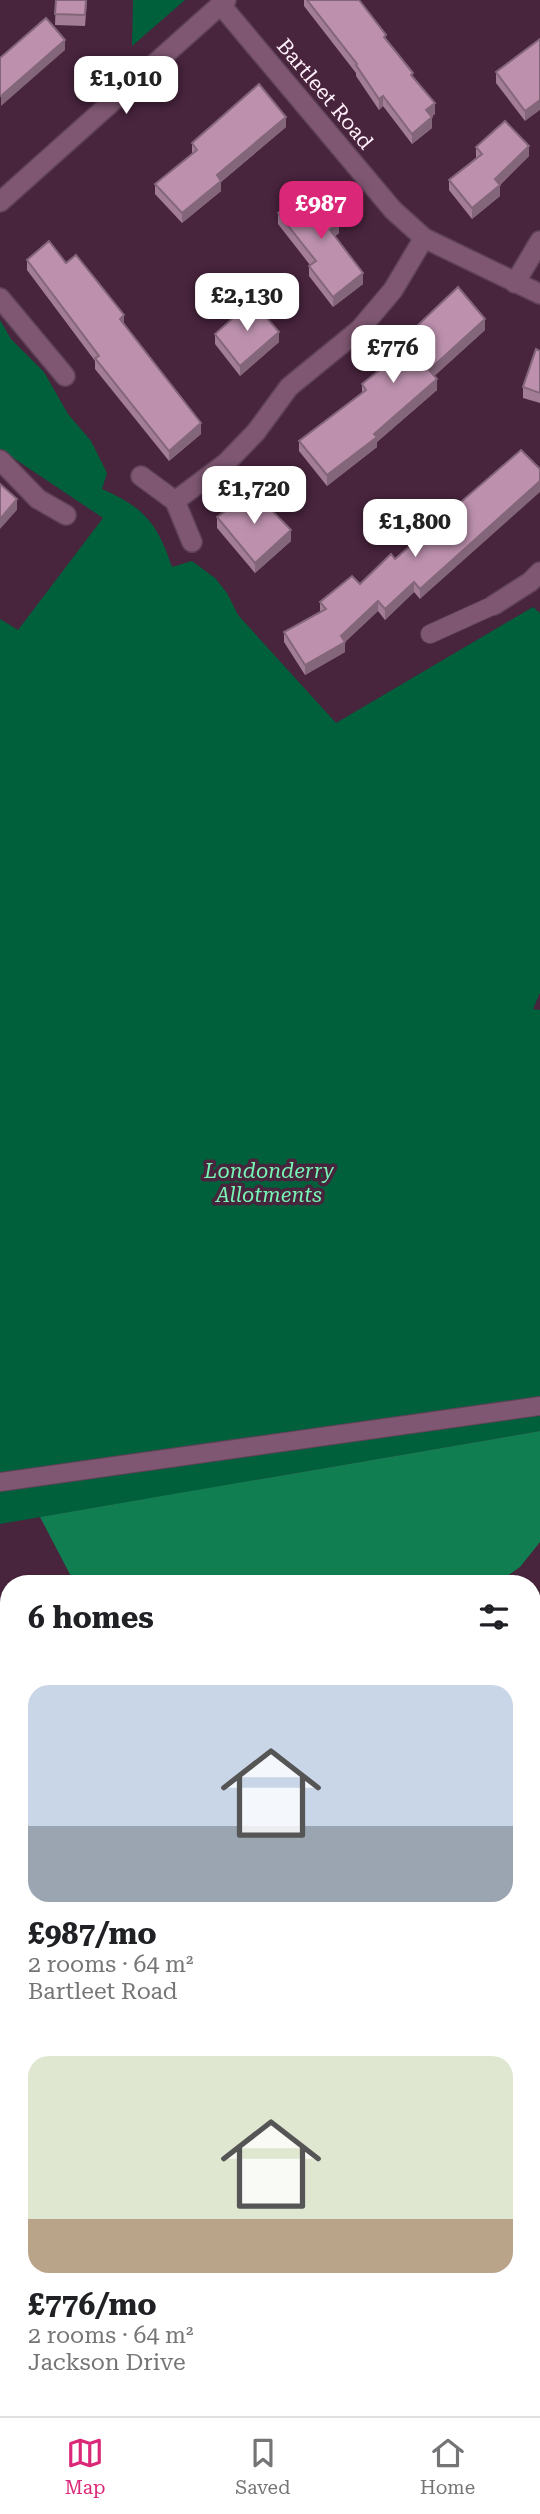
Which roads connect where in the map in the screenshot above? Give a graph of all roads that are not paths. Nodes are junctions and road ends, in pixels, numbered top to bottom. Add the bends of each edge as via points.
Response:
1 (223, 2) edge
2 (0, 202) edge
3 (424, 237) junction
4 (540, 241) edge
5 (515, 283) junction
6 (540, 294) edge
7 (0, 298) edge
8 (65, 376) dead end
9 (0, 460) edge
10 (141, 476) dead end
11 (175, 501) junction
12 (66, 515) dead end
13 (191, 542) dead end
14 (537, 582) edge
15 (494, 606) joint
16 (430, 634) dead end
17 (540, 1406) edge
18 (0, 1482) edge

1 - 2 street
1 - 3 street, Bartleet Road via 393,211
3 - 5 street, Bartleet Road
3 - 11 street via 393,290 360,328 289,387 226,463
4 - 5 street
5 - 6 street, Bartleet Road
7 - 8 street
9 - 12 street via 38,499
10 - 11 street
11 - 13 street
14 - 15 street
15 - 16 lane
17 - 18 lane

